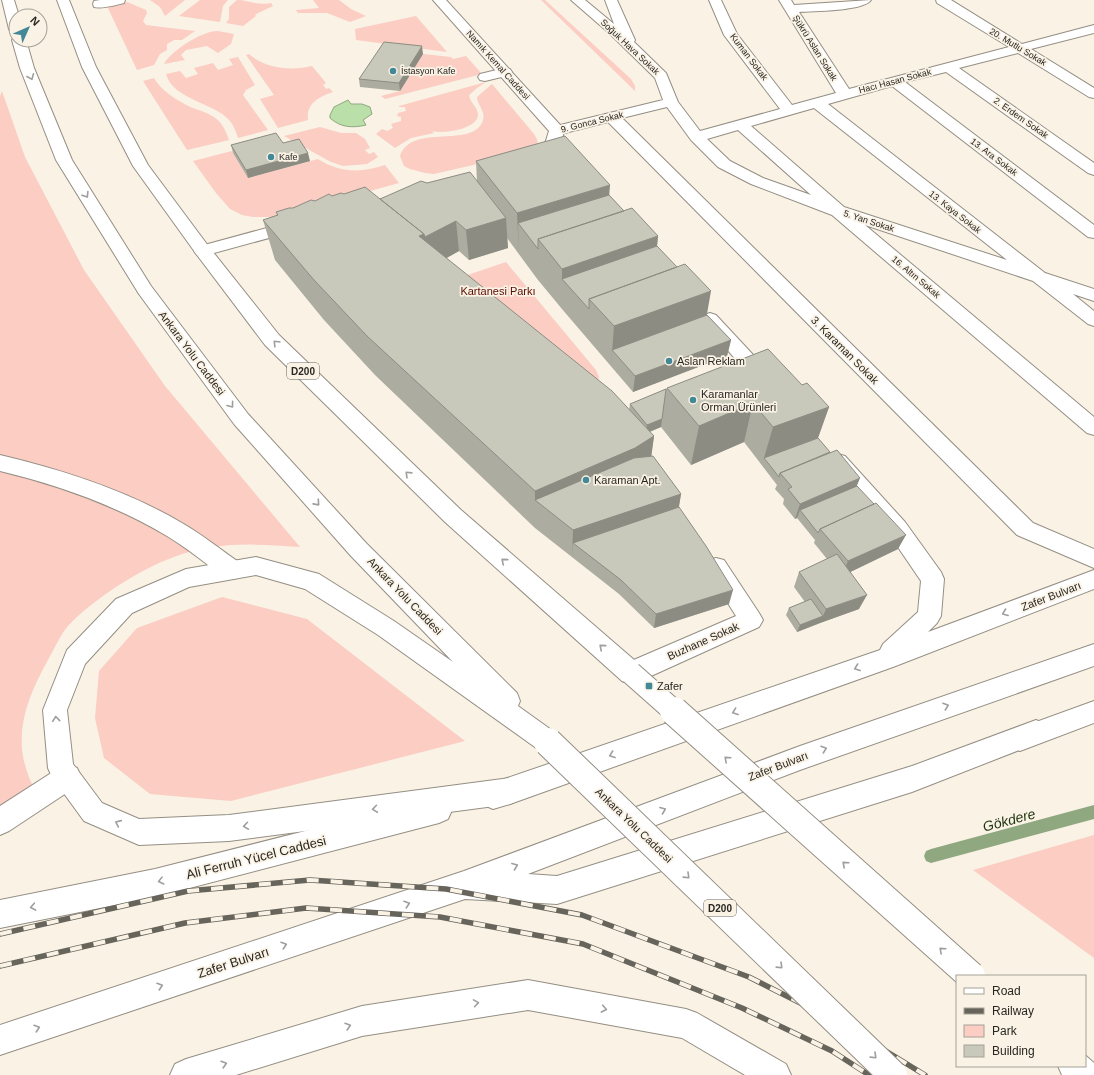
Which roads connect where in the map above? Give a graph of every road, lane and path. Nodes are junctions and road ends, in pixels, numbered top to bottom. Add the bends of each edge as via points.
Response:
1 (63, 0) edge
2 (119, 0) edge
3 (439, 0) edge
4 (577, 0) edge
5 (611, 0) edge
6 (715, 0) edge
7 (865, 0) edge
8 (942, 0) edge
9 (99, 4) dead end
10 (788, 4) edge
11 (1094, 29) edge
12 (631, 47) junction
13 (21, 48) edge
14 (1019, 48) junction
15 (948, 67) junction
16 (505, 72) junction
17 (485, 77) dead end
18 (894, 81) junction
19 (1092, 91) edge
20 (845, 95) junction
21 (671, 102) junction
22 (817, 103) junction
23 (789, 111) junction
24 (612, 117) junction
25 (740, 124) junction
26 (696, 137) junction
27 (553, 148) joint
28 (1094, 170) edge
29 (838, 211) junction
30 (308, 222) edge
31 (1094, 233) edge
32 (203, 251) junction
33 (1039, 277) junction
34 (1094, 295) edge
35 (700, 308) edge
36 (1094, 320) edge
37 (748, 360) junction
38 (726, 369) edge
39 (779, 395) edge
40 (1094, 428) edge
41 (825, 447) edge
42 (0, 462) edge
43 (708, 553) edge
44 (1094, 559) edge
45 (232, 570) junction
46 (1094, 579) edge
47 (1094, 655) edge
48 (884, 659) junction
49 (631, 673) junction
50 (1094, 706) edge
51 (1094, 712) edge
52 (1020, 739) junction
53 (548, 742) junction
54 (68, 777) junction
55 (510, 791) junction
56 (0, 822) edge
57 (466, 884) junction
58 (0, 914) edge
59 (970, 975) edge
60 (0, 1040) edge
61 (1075, 1067) edge
62 (186, 1075) edge
63 (775, 1075) edge
64 (893, 1075) edge
65 (1084, 1075) edge

1 - 32 main road, D200 via 89,67 141,166
2 - 9 main road
3 - 16 main road, Namık Kemal Caddesi
4 - 12 main road, Soğuk Hava Sokak
5 - 12 main road
6 - 23 main road, Kuman Sokak via 731,35
7 - 10 main road via 853,4
8 - 14 main road, 20. Mutlu Sokak
10 - 20 main road, Şükrü Aslan Sokak
11 - 14 main road, Hacı Hasan Sokak
12 - 21 main road, Soğuk Hava Sokak via 661,76
13 -> 53 main road, Ankara Yolu Caddesi / D200 via 64,160 145,290 237,413 359,550
14 - 15 main road, Hacı Hasan Sokak
14 - 19 main road, 20. Mutlu Sokak
15 - 18 main road, Hacı Hasan Sokak
15 - 28 main road, 2. Erdem Sokak
16 - 17 main road
16 - 27 main road, Namık Kemal Caddesi
18 - 20 main road, Hacı Hasan Sokak
18 - 31 main road, 13. Ara Sokak
20 - 22 main road, Hacı Hasan Sokak
21 - 24 main road, 9. Gonca Sokak
21 - 26 main road, 5. Yan Sokak
22 - 23 main road, Hacı Hasan Sokak
22 - 33 main road, 13. Kaya Sokak
23 - 25 main road, Hacı Hasan Sokak
24 - 27 main road, 9. Gonca Sokak
24 - 44 main road, 3. Karaman Sokak via 1024,529
25 - 26 main road, Hacı Hasan Sokak
25 - 29 main road, 16. Altın Sokak
26 - 29 main road, 5. Yan Sokak via 724,164 757,181
29 - 33 main road, 5. Yan Sokak
29 - 40 main road, 16. Altın Sokak
30 - 32 main road
49 -> 32 main road, D200 via 453,516 354,422 272,340
33 - 34 main road, 5. Yan Sokak
33 - 36 main road, 13. Kaya Sokak
35 - 37 main road
37 - 38 main road
37 - 39 main road
41 - 48 main road via 897,528 933,579 929,616
42 - 45 main road via 76,484 138,510 169,526
43 - 49 main road, Buzhane Sokak via 751,620
45 - 53 main road via 256,566 311,581 386,628
54 -> 45 main road via 61,768 55,710 76,658 124,606 186,578
46 -> 48 main road, Zafer Bulvarı
57 -> 47 main road, Zafer Bulvarı via 800,758
48 -> 55 main road, Zafer Bulvarı
59 -> 49 main road, D200, bridge
50 - 52 main road, Zafer Bulvarı
51 - 52 main road
52 - 57 main road, Zafer Bulvarı via 912,779 557,890
53 -> 64 main road, Ankara Yolu Caddesi / D200, bridge
55 -> 54 main road via 229,828 139,832 93,812
54 - 56 main road
55 -> 58 main road, Ali Ferruh Yücel Caddesi via 156,883
60 -> 57 main road, Zafer Bulvarı
61 - 65 main road
62 -> 63 main road via 362,1021 528,995 686,1024

